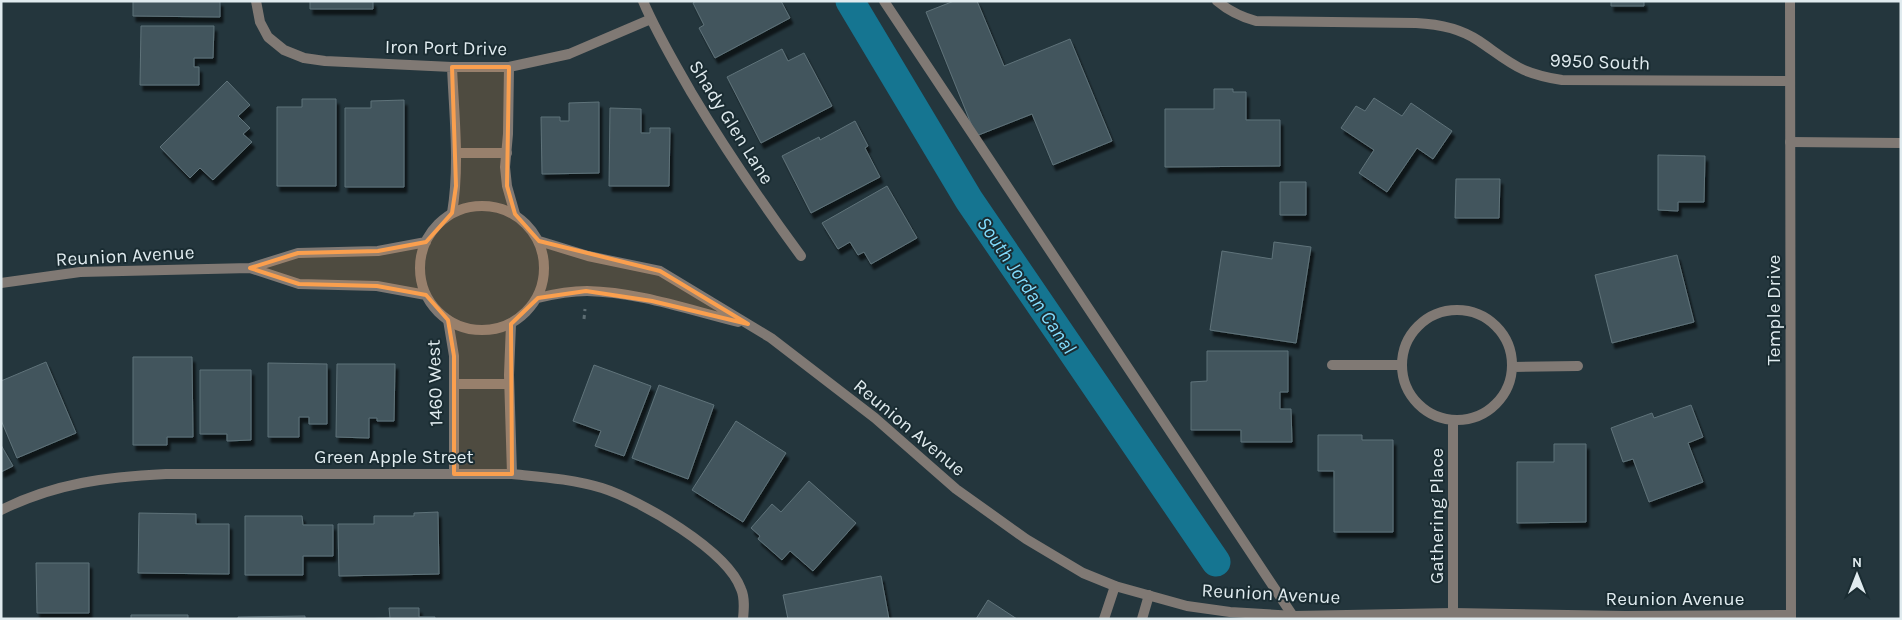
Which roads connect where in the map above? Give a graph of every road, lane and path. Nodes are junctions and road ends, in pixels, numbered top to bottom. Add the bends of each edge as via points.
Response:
1 (256, 1) edge
2 (642, 1) edge
3 (884, 1) edge
4 (1217, 1) edge
5 (1790, 1) edge
6 (650, 19) junction
7 (452, 67) junction
8 (509, 68) junction
9 (1790, 81) junction
10 (1790, 142) junction
11 (1901, 143) edge
12 (456, 153) junction
13 (507, 153) junction
14 (452, 213) junction
15 (515, 214) junction
16 (539, 241) junction
17 (426, 242) junction
18 (801, 256) dead end
19 (250, 268) junction
20 (1, 283) edge
21 (426, 295) junction
22 (538, 298) junction
23 (448, 320) junction
24 (511, 324) junction
25 (748, 324) junction
26 (1332, 365) dead end
27 (1402, 365) junction
28 (1578, 366) dead end
29 (1513, 367) junction
30 (454, 384) junction
31 (509, 384) junction
32 (1454, 420) junction
33 (454, 474) junction
34 (512, 474) junction
35 (1, 510) edge
36 (1114, 586) junction
37 (1150, 595) junction
38 (1453, 613) junction
39 (1295, 617) edge
40 (1791, 617) edge
41 (743, 619) edge
42 (1104, 619) edge
43 (1142, 619) edge

1 - 7 street, Iron Port Drive via 260,22 268,37 284,50 304,58
2 - 6 street, Shady Glen Lane
3 - 39 street
4 - 9 street, 9950 South via 1242,18 1256,21 1416,23 1448,27 1477,40 1524,70 1562,80
5 - 9 street, Temple Drive
6 - 8 street, Iron Port Drive via 569,54
6 - 18 street, Shady Glen Lane via 718,137
7 - 8 street, Iron Port Drive
7 - 12 street
8 - 13 street
9 - 10 street, Temple Drive
10 - 11 street
10 - 40 street, Temple Drive
12 - 13 street
12 - 14 street
13 - 15 street via 507,186
14 - 15 street via 473,206 494,207
14 - 17 street via 436,225
15 - 16 street
16 - 22 street via 545,259 544,279
16 - 25 street, Reunion Avenue via 588,256 660,271
17 - 19 street, Reunion Avenue via 378,251 298,253
17 - 21 street via 420,259 420,277
19 - 20 street, Reunion Avenue via 80,272
19 - 21 street, Reunion Avenue via 299,284 377,286
21 - 23 street
22 - 24 street
22 - 25 street, Reunion Avenue via 586,291 619,293
23 - 24 street via 468,329 490,330
23 - 30 street, 1460 West via 454,356
24 - 31 street
25 - 36 street, Reunion Avenue via 876,418 956,489 1018,534 1083,573
26 - 27 street
27 - 29 street via 1405,348 1425,320 1441,312 1458,310 1475,313 1491,321 1503,334
27 - 32 street via 1412,396 1430,412
28 - 29 street
29 - 32 street via 1501,400 1471,418
30 - 31 street
30 - 33 street, 1460 West
31 - 34 street
32 - 38 street, Gathering Place
33 - 34 street, Green Apple Street
33 - 35 street, Green Apple Street via 122,476 57,488
34 - 41 street, Green Apple Street via 557,478 602,488 644,506 680,527 736,577 744,602
36 - 37 street, Reunion Avenue
36 - 42 street
37 - 39 street, Reunion Avenue via 1186,606
37 - 43 street
38 - 39 street, Reunion Avenue
38 - 40 street, Reunion Avenue

